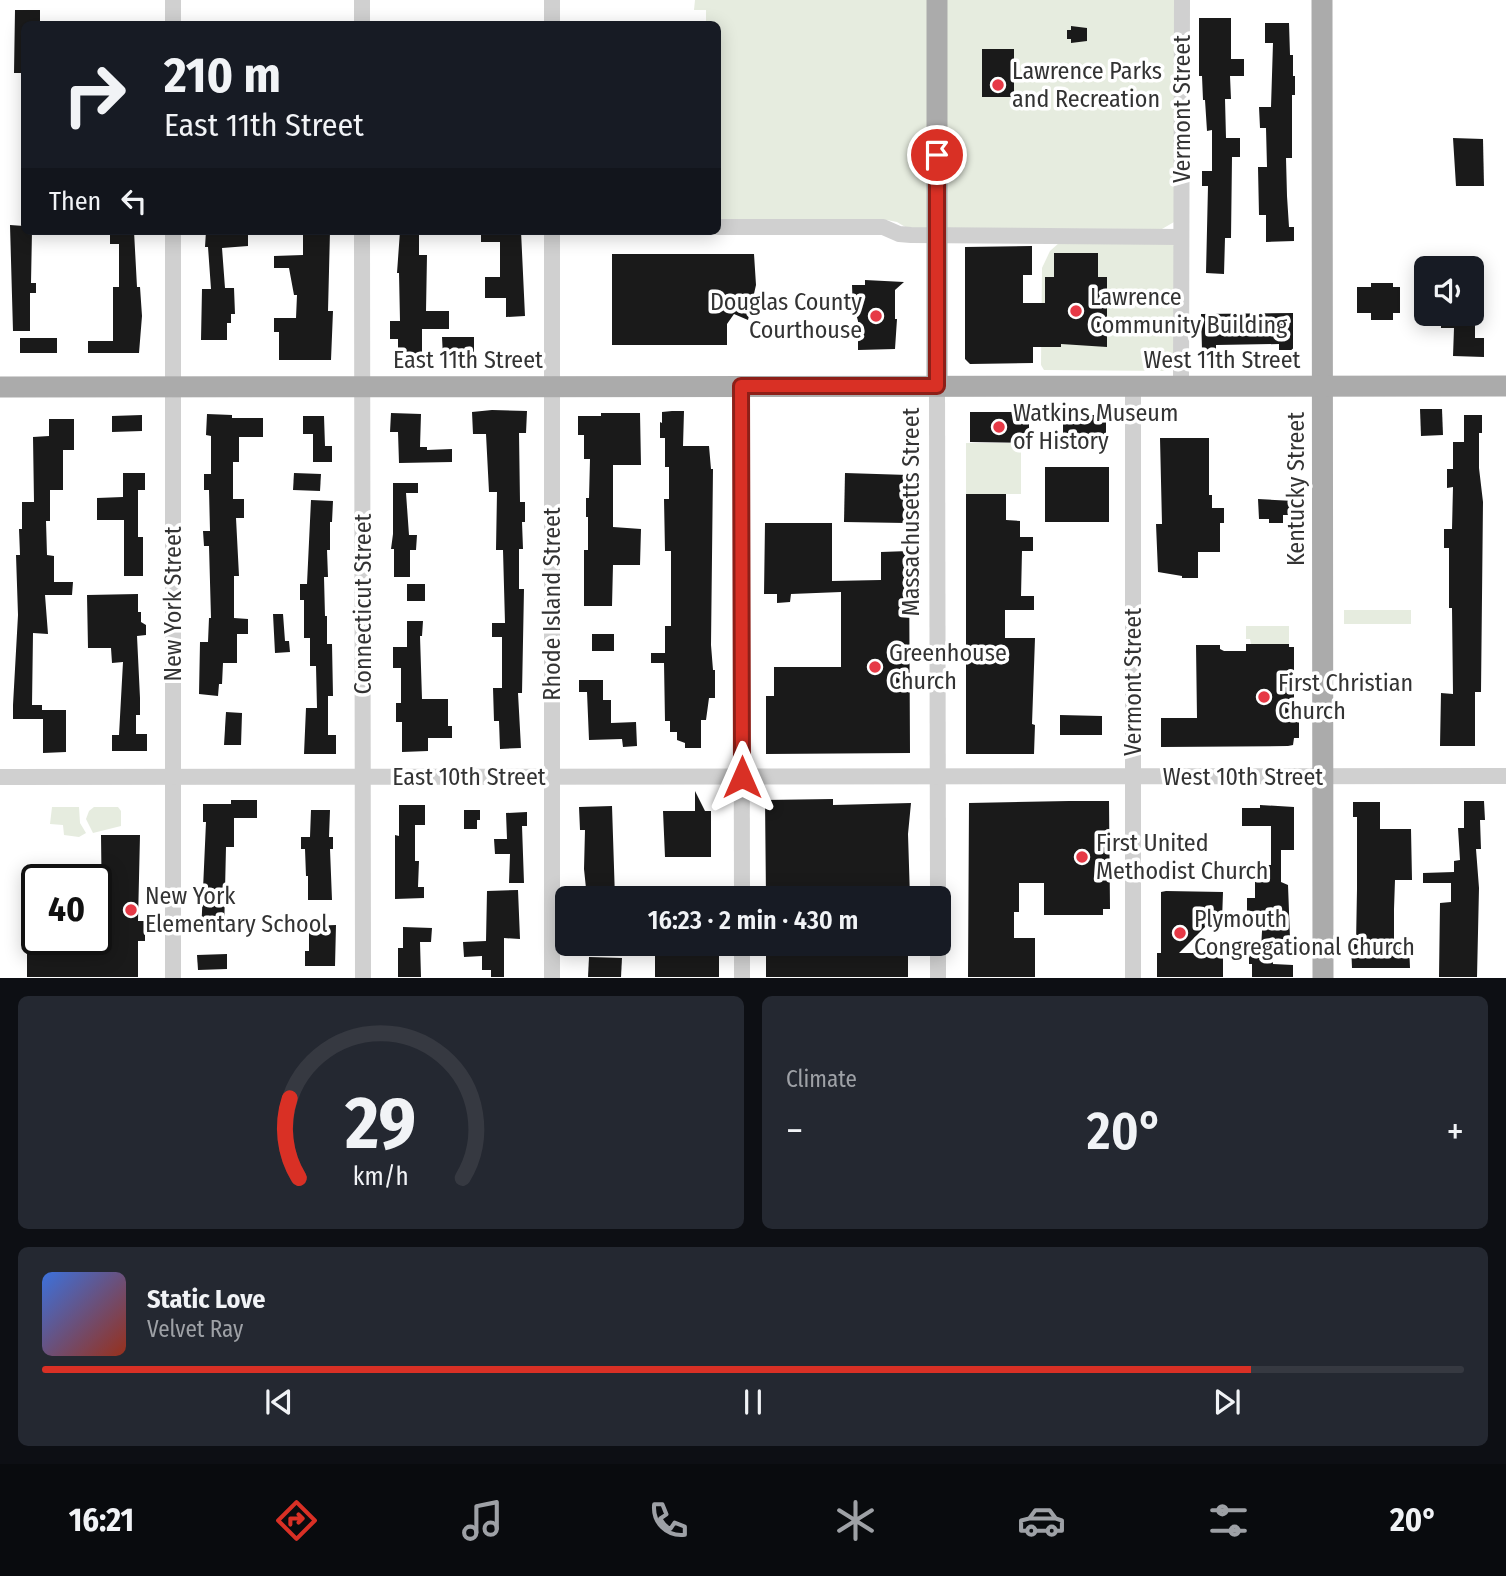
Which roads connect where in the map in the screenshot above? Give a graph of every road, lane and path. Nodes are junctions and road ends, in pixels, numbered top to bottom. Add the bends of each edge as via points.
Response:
1 (173, 0) edge
2 (362, 0) edge
3 (552, 0) edge
4 (937, 0) edge
5 (1182, 0) edge
6 (1322, 0) edge
7 (173, 21) edge
8 (362, 21) edge
9 (552, 21) edge
10 (721, 227) edge
11 (173, 235) edge
12 (362, 235) edge
13 (552, 235) edge
14 (937, 236) junction
15 (1181, 237) junction
16 (552, 386) junction
17 (741, 386) junction
18 (937, 386) junction
19 (1133, 386) junction
20 (1181, 386) junction
21 (1322, 386) junction
22 (1506, 386) edge
23 (0, 387) edge
24 (173, 387) junction
25 (363, 387) junction
26 (1506, 776) edge
27 (0, 777) edge
28 (173, 777) junction
29 (363, 777) junction
30 (553, 777) junction
31 (742, 777) junction
32 (1133, 777) junction
33 (1322, 777) junction
34 (938, 778) junction
35 (742, 886) edge
36 (938, 886) edge
37 (742, 956) edge
38 (938, 956) edge
39 (173, 978) edge
40 (363, 978) edge
41 (552, 978) edge
42 (742, 978) edge
43 (938, 978) edge
44 (1133, 978) edge
45 (1322, 978) edge

1 - 7 street
2 - 8 street
3 - 9 street
4 - 14 main road, Massachusetts Street
5 - 15 street, Vermont Street
6 - 21 main road, Kentucky Street
10 - 14 street via 883,227 899,234
11 - 24 street, New York Street
12 - 25 street, Connecticut Street
13 - 16 street, Rhode Island Street
14 - 15 street
14 - 18 main road, Massachusetts Street
15 - 20 street, Vermont Street
16 - 17 main road, East 11th Street
16 - 25 main road, East 11th Street
16 - 30 street, Rhode Island Street
17 - 18 main road, East 11th Street
17 - 31 street
18 - 19 main road, West 11th Street
18 - 34 street, Massachusetts Street
19 - 20 main road, West 11th Street
19 - 32 street, Vermont Street
20 - 21 main road, West 11th Street
21 - 22 main road, West 11th Street
21 - 33 main road, Kentucky Street
23 - 24 main road, East 11th Street
24 - 25 main road, East 11th Street
24 - 28 street, New York Street
25 - 29 street, Connecticut Street
26 - 33 street, West 10th Street
27 - 28 street, East 10th Street
28 - 29 street, East 10th Street
28 - 39 street, New York Street
29 - 30 street, East 10th Street
29 - 40 street, Connecticut Street
30 - 31 street, East 10th Street
30 - 41 street, Rhode Island Street
31 - 34 street, East 10th Street
31 - 35 street
32 - 33 street, West 10th Street
32 - 34 street, West 10th Street
32 - 44 street, Vermont Street
33 - 45 main road, Kentucky Street
34 - 36 street, Massachusetts Street
37 - 42 street
38 - 43 street

